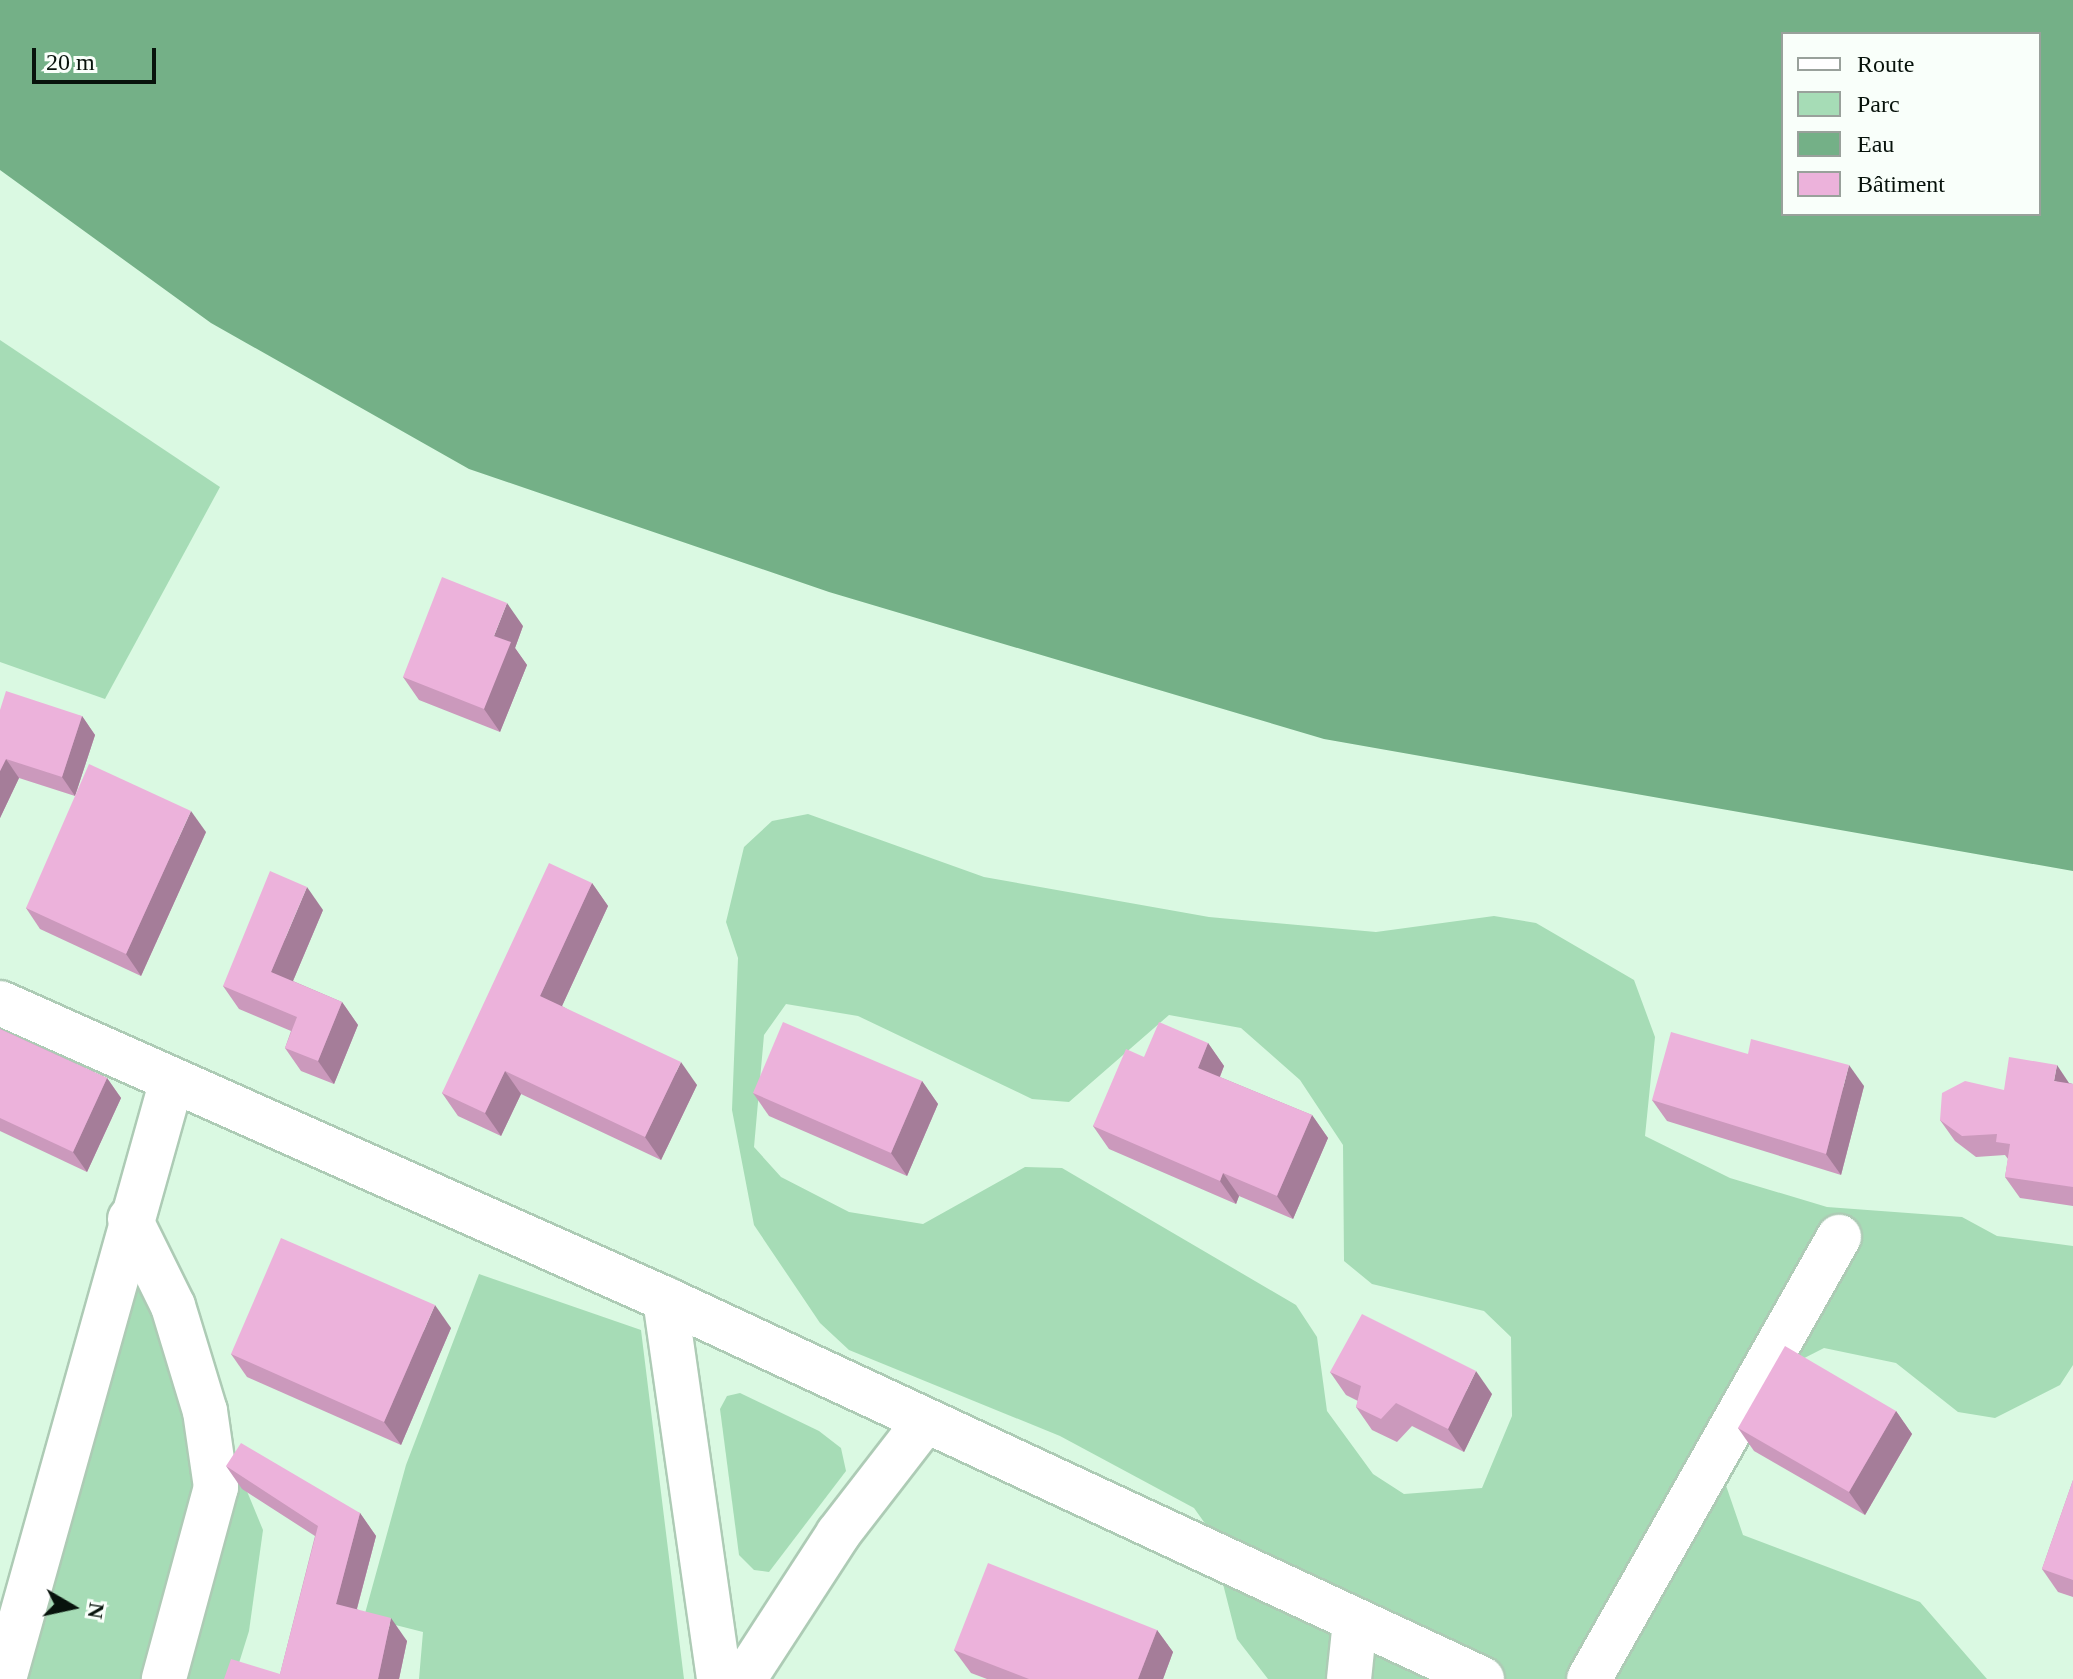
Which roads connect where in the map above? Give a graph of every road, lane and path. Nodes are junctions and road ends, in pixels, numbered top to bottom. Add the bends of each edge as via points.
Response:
1 (0, 1003) edge
2 (172, 1080) junction
3 (130, 1219) junction
4 (1839, 1237) dead end
5 (665, 1299) junction
6 (923, 1424) junction
7 (1355, 1621) junction
8 (4, 1679) edge
9 (164, 1679) edge
10 (719, 1679) edge
11 (744, 1679) edge
12 (1349, 1679) edge
13 (1482, 1679) edge
14 (1589, 1679) edge

1 - 2 main road
2 - 3 main road
2 - 5 main road
3 - 8 main road
3 - 9 main road via 173,1306 205,1411 216,1487
4 - 14 main road
5 - 6 main road
5 - 10 main road
6 - 7 main road
6 - 11 main road via 838,1534
7 - 12 main road
7 - 13 main road

